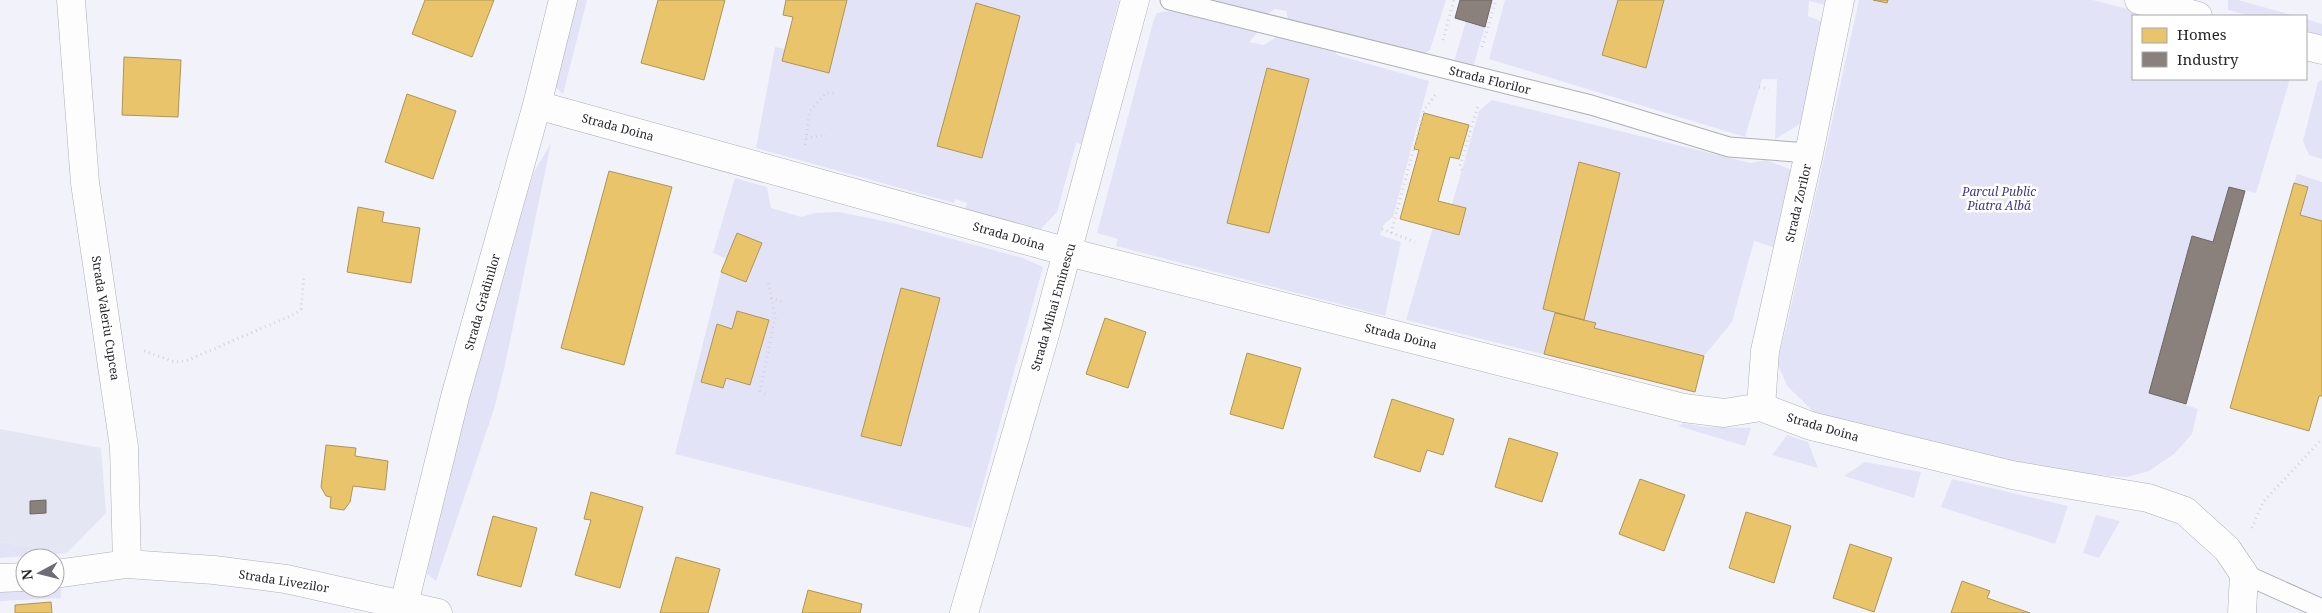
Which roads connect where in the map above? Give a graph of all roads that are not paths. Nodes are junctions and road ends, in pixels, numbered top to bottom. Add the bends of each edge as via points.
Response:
1 (71, 0) edge
2 (563, 0) edge
3 (1135, 0) edge
4 (1170, 0) edge
5 (1840, 0) edge
6 (2139, 0) edge
7 (2194, 15) edge
8 (2307, 46) edge
9 (2322, 50) edge
10 (537, 105) junction
11 (1809, 153) junction
12 (1068, 252) junction
13 (1761, 407) junction
14 (127, 564) junction
15 (2240, 569) junction
16 (65, 573) edge
17 (15, 577) edge
18 (0, 578) edge
19 (404, 604) junction
20 (2322, 609) edge
21 (438, 613) edge
22 (964, 613) edge
23 (2242, 613) edge

1 - 14 street, Strada Valeriu Cupcea via 85,183 124,448
2 - 10 street, Strada Grădinilor
3 - 12 street, Strada Mihai Eminescu
4 - 11 lane, Strada Florilor via 1591,105 1729,147
5 - 11 street, Strada Zorilor
6 - 7 street
8 - 9 street
10 - 12 street, Strada Doina
10 - 19 street, Strada Grădinilor via 455,397
11 - 13 street, Strada Zorilor via 1765,351
12 - 13 street, Strada Doina via 1684,408 1724,413
12 - 22 street, Strada Mihai Eminescu
13 - 15 street, Strada Doina via 1811,426 2012,475 2148,498 2185,511 2227,549
14 - 16 street
14 - 19 street, Strada Livezilor via 286,579
15 - 20 lane, Strada Doina
15 - 23 street
17 - 18 street
19 - 21 street, Strada Livezilor

